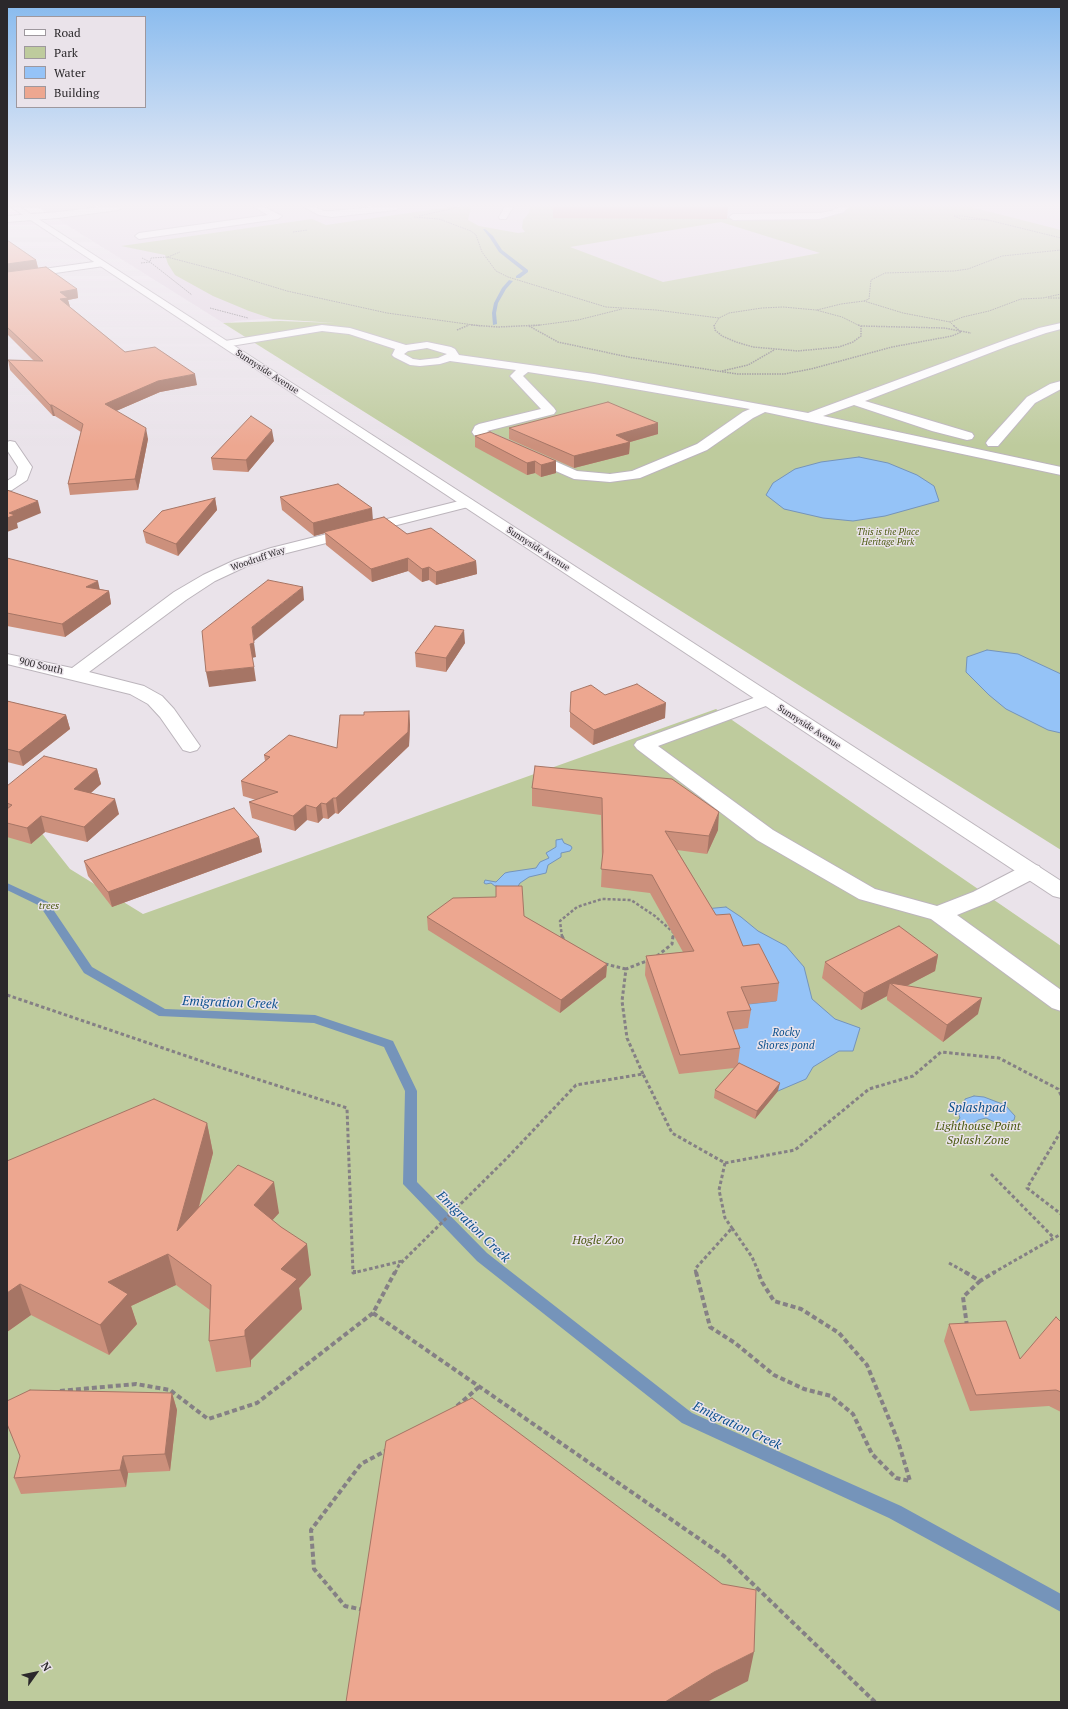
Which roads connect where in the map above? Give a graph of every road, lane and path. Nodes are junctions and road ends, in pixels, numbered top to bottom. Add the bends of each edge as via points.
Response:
1 (136, 287) edge
2 (181, 287) edge
3 (274, 287) edge
4 (540, 287) edge
5 (870, 287) edge
6 (1061, 294) edge
7 (1043, 298) junction
8 (1061, 298) edge
9 (196, 299) dead end
10 (864, 302) junction
11 (208, 307) dead end
12 (622, 309) junction
13 (816, 310) junction
14 (719, 318) junction
15 (252, 319) dead end
16 (950, 322) junction
17 (529, 326) junction
18 (861, 326) junction
19 (1061, 326) edge
20 (960, 331) junction
21 (224, 344) junction
22 (1004, 344) junction
23 (405, 348) junction
24 (775, 350) junction
25 (450, 357) junction
26 (526, 368) junction
27 (715, 371) junction
28 (1061, 385) edge
29 (854, 401) junction
30 (764, 408) junction
31 (810, 417) junction
32 (993, 442) junction
33 (10, 445) dead end
34 (1031, 451) dead end
35 (1061, 471) edge
36 (7, 487) edge
37 (468, 503) junction
38 (7, 659) edge
39 (75, 674) junction
40 (767, 699) junction
41 (190, 746) dead end
42 (1031, 871) junction
43 (1061, 891) edge
44 (939, 914) junction
45 (568, 942) edge
46 (599, 961) edge
47 (626, 969) junction
48 (7, 995) edge
49 (1061, 1002) edge
50 (643, 1074) junction
51 (1061, 1095) edge
52 (1061, 1131) edge
53 (725, 1163) junction
54 (991, 1174) dead end
55 (1061, 1214) edge
56 (732, 1228) junction
57 (1061, 1234) edge
58 (1054, 1238) junction
59 (402, 1261) junction
60 (949, 1263) dead end
61 (980, 1281) junction
62 (372, 1313) junction
63 (968, 1333) edge
64 (479, 1387) junction
65 (55, 1392) edge
66 (455, 1408) edge
67 (389, 1449) edge
68 (369, 1611) edge
69 (875, 1702) edge

1 - 21 main road, Sunnyside Avenue
2 - 9 path
3 - 17 path via 387,313 474,325
4 - 12 path via 584,301
5 - 10 path via 869,299
6 - 7 path
7 - 8 path
7 - 16 path via 1013,301 999,308
10 - 13 path
10 - 16 path
11 - 15 path
12 - 14 path via 656,310
12 - 17 path via 578,320
13 - 14 path via 762,308 729,313
13 - 18 path via 842,317
14 - 24 path via 714,324 715,330 722,336 748,345
16 - 20 path
17 - 27 path via 568,345
18 - 20 path via 944,328
18 - 24 path via 861,336 839,347 805,351
19 - 22 main road
20 - 22 path
20 - 27 path via 952,336 892,347 799,372 763,374
21 - 23 main road via 322,328 350,331
21 - 37 main road, Sunnyside Avenue
22 - 29 main road
23 - 25 main road via 427,345 442,347 451,351 453,355
23 - 25 main road via 399,351 398,355 410,362 430,362
24 - 27 path via 748,365
25 - 26 main road
26 - 30 main road
26 - 30 main road via 516,376 550,411 484,427 479,432 574,475 610,478 635,475 702,447
28 - 32 main road via 1031,400
29 - 31 main road
29 - 32 main road via 937,428
30 - 31 main road
31 - 35 main road
32 - 34 main road
33 - 36 main road via 25,467 22,477
37 - 39 main road, Woodruff Way via 277,551 241,563 180,596
37 - 40 main road, Sunnyside Avenue
38 - 39 main road, 900 South
39 - 41 main road, 900 South via 137,690 155,700 168,713
40 - 42 main road, Sunnyside Avenue
40 - 44 main road via 644,745 765,835 866,894
42 - 43 main road, Sunnyside Avenue
42 - 44 main road via 982,897
44 - 49 main road
45 - 47 path via 562,939 560,921 577,907 602,898 631,900 674,933 672,944 655,958
46 - 47 path
47 - 50 path via 622,1001 627,1038
48 - 59 path via 347,1108 352,1273
50 - 53 path via 672,1134
50 - 59 path via 576,1085 508,1157
51 - 53 path via 1058,1089 999,1058 941,1052 912,1076 869,1090 795,1150
52 - 55 path via 1027,1188
53 - 56 path via 719,1190 725,1218
54 - 58 path
56 - 56 path via 752,1257 762,1282 774,1301 801,1309 839,1333 867,1365 898,1441 910,1481 896,1478 872,1454 853,1414 831,1396 804,1389 774,1375 735,1343 710,1327 695,1269
57 - 58 path
58 - 61 path
59 - 62 path
60 - 61 path
61 - 63 path via 963,1297
62 - 64 path
62 - 65 path via 257,1403 208,1419 170,1390 136,1384
64 - 66 path
64 - 69 path via 724,1556
67 - 68 path via 361,1464 310,1530 314,1569 345,1606

